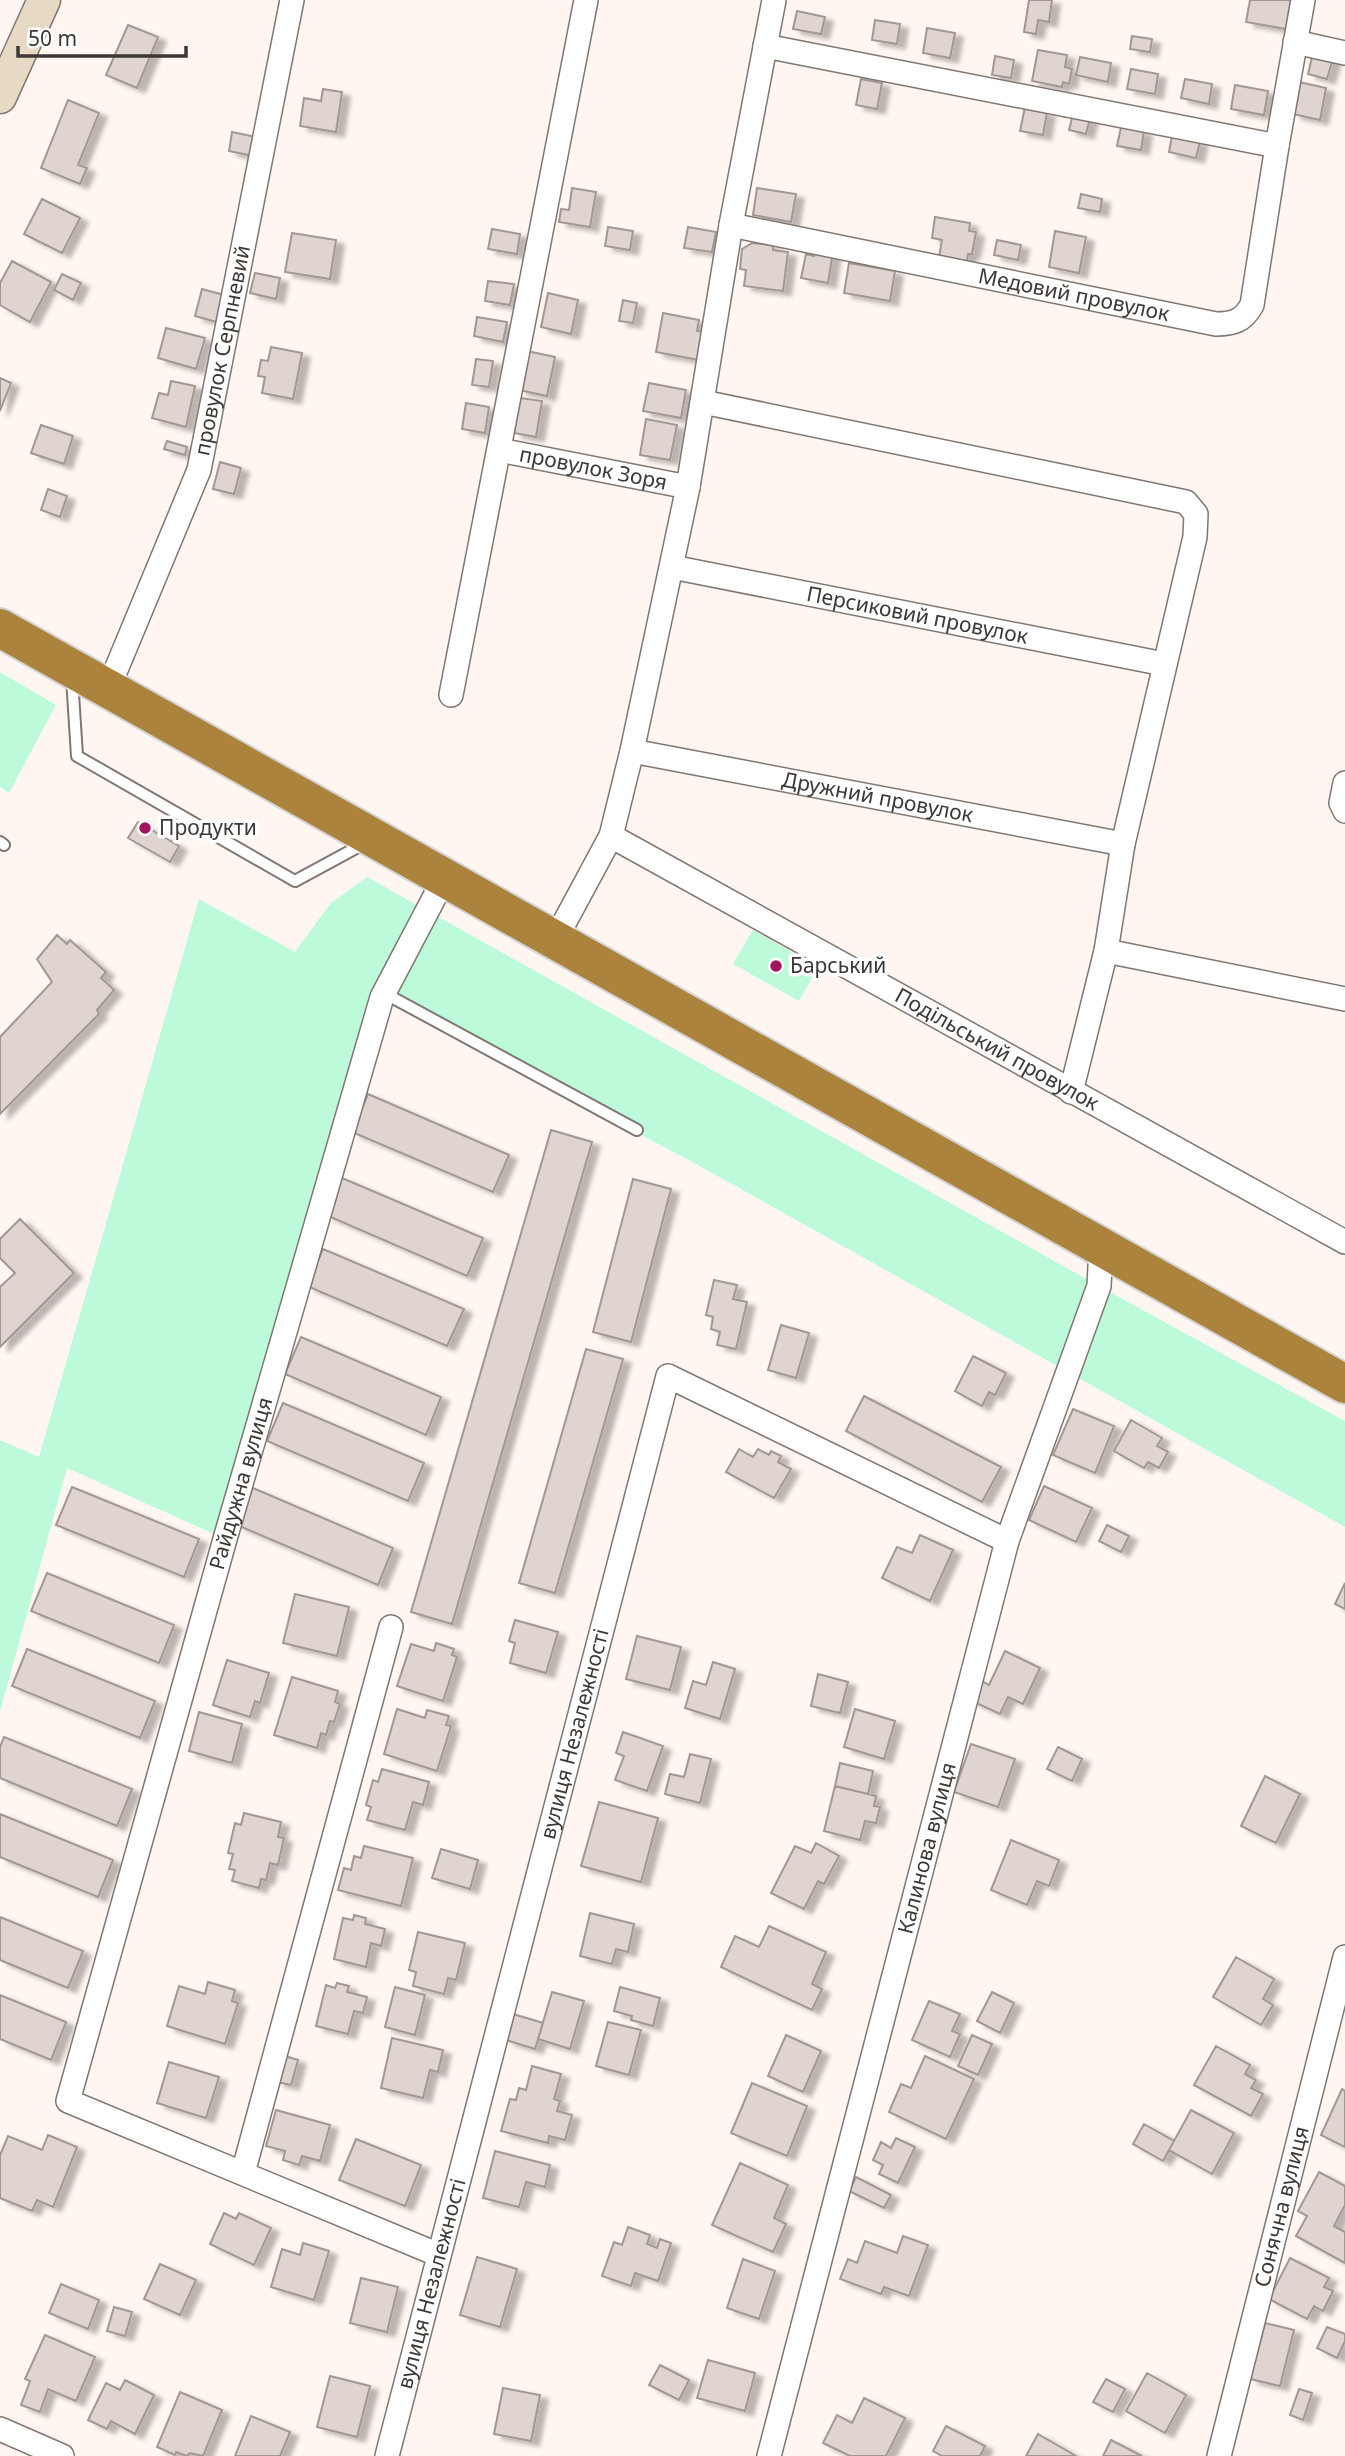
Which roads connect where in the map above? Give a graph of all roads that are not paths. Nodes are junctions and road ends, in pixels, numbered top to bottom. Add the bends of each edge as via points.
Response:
1 (44, 0) edge
2 (292, 0) edge
3 (586, 0) edge
4 (774, 0) edge
5 (1303, 0) edge
6 (1295, 42) junction
7 (765, 46) junction
8 (1345, 53) edge
9 (2, 89) edge
10 (1277, 146) junction
11 (731, 225) junction
12 (703, 402) junction
13 (499, 450) junction
14 (688, 487) junction
15 (673, 567) junction
16 (0, 628) edge
17 (1164, 664) junction
18 (72, 668) junction
19 (108, 689) junction
20 (451, 695) dead end
21 (632, 751) junction
22 (1345, 783) edge
23 (1345, 811) edge
24 (611, 836) junction
25 (373, 839) junction
26 (1123, 844) junction
27 (444, 879) junction
28 (555, 940) junction
29 (1106, 951) junction
30 (384, 993) junction
31 (1345, 999) edge
32 (1071, 1092) junction
33 (636, 1130) dead end
34 (1345, 1242) edge
35 (1101, 1247) junction
36 (1345, 1384) edge
37 (1007, 1541) junction
38 (391, 1627) dead end
39 (1345, 1957) edge
40 (243, 2173) junction
41 (439, 2255) junction
42 (0, 2429) edge
43 (62, 2456) edge
44 (387, 2456) edge
45 (769, 2456) edge
46 (1219, 2456) edge

1 - 9 main road
2 - 19 street, провулок Серпневий via 199,470
3 - 13 street
4 - 7 street
5 - 6 street, Медовий провулок
6 - 8 street
6 - 10 street, Медовий провулок
7 - 10 street
7 - 11 street
10 - 11 street, Медовий провулок via 1252,305 1240,320 1229,324
11 - 12 street
12 - 14 street
12 - 17 street via 1186,502 1196,513 1195,537
13 - 14 street, провулок Зоря
13 - 20 street
14 - 15 street
15 - 17 street, Персиковий провулок
15 - 21 street
16 - 18 highway
17 - 26 street
18 - 19 highway
18 - 25 lane via 77,755 295,881
19 - 25 highway
21 - 24 street
21 - 26 street, Дружний провулок
22 - 23 street via 1341,803
24 - 28 street
24 - 32 street, Подільський провулок
25 - 27 highway
26 - 29 street
27 - 28 highway
27 - 30 street, Райдужна вулиця
28 - 35 highway
29 - 31 street
29 - 32 street
30 - 33 lane
30 - 40 street, Райдужна вулиця via 68,2101
32 - 34 street, Подільський провулок
35 - 36 highway
35 - 37 street, Калинова вулиця via 1099,1286
37 - 41 street, вулиця Незалежності via 668,1376
37 - 45 street, Калинова вулиця
38 - 40 street
39 - 46 street, Сонячна вулиця
40 - 41 street
41 - 44 street, вулиця Незалежності
42 - 43 street

